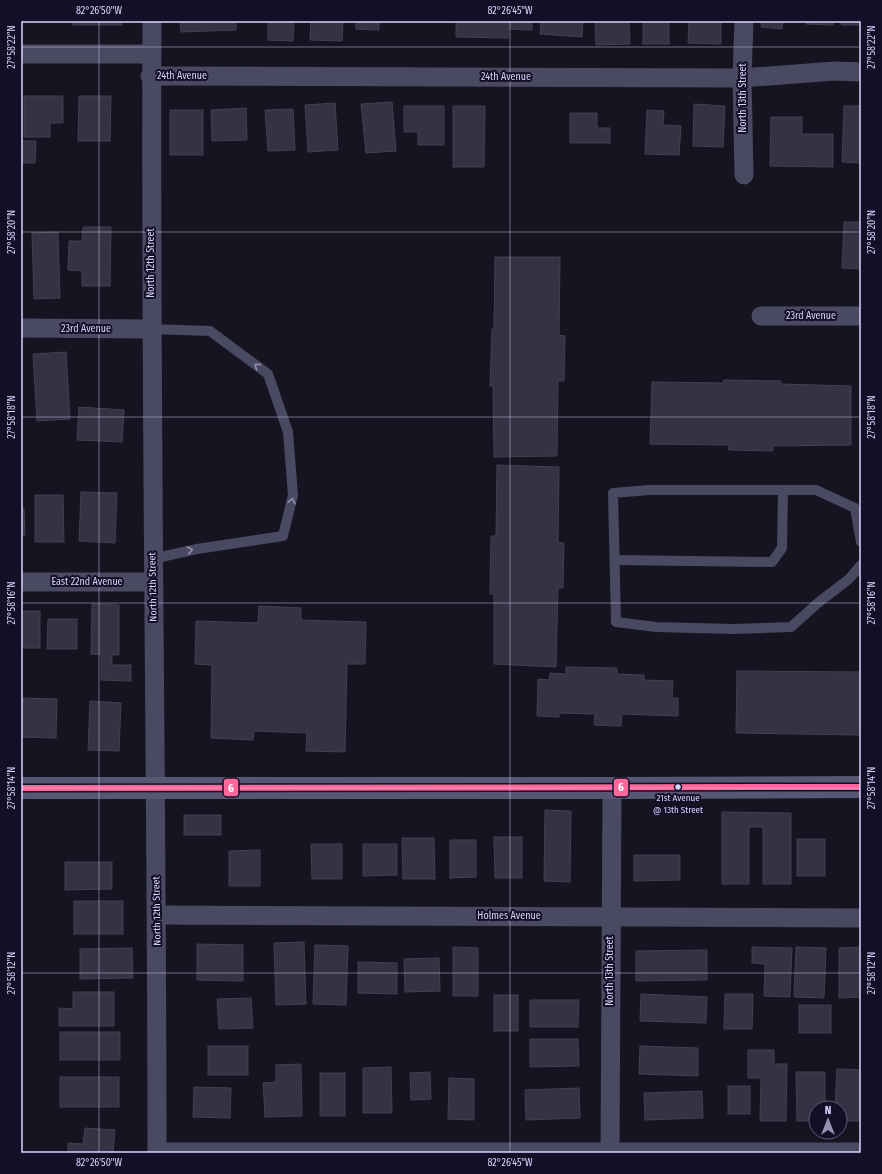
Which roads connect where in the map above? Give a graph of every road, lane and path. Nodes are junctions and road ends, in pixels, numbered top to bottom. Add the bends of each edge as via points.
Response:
1 (152, 21) edge
2 (744, 21) edge
3 (21, 54) edge
4 (152, 54) junction
5 (861, 72) edge
6 (150, 76) junction
7 (742, 78) junction
8 (744, 175) dead end
9 (761, 316) dead end
10 (861, 316) edge
11 (21, 328) edge
12 (151, 329) junction
13 (783, 490) junction
14 (861, 542) edge
15 (152, 559) junction
16 (615, 560) junction
17 (861, 565) edge
18 (21, 582) edge
19 (153, 582) junction
20 (861, 787) edge
21 (21, 788) edge
22 (155, 788) junction
23 (612, 788) junction
24 (157, 915) junction
25 (610, 917) junction
26 (861, 918) edge
27 (610, 1152) edge
28 (861, 1152) edge
29 (157, 1153) edge

1 - 4 street, North 12th Street
2 - 7 street, North 13th Street
3 - 4 street
4 - 6 street, North 12th Street
5 - 7 street, 24th Avenue via 835,71 769,78
6 - 7 street, 24th Avenue
6 - 12 street, North 12th Street
7 - 8 street, North 13th Street
9 - 10 street, 23rd Avenue
11 - 12 street, 23rd Avenue
12 - 15 street, North 12th Street
15 -> 12 lane via 197,549 283,536 293,495 288,432 268,374 210,331
13 - 14 lane via 816,490 854,508
13 - 16 lane via 782,548 772,562
13 - 16 lane via 649,490 613,493
15 - 19 street, North 12th Street
16 - 17 lane via 616,622 656,627 733,629 791,627 850,579
18 - 19 street, East 22nd Avenue
19 - 22 street, North 12th Street
20 - 23 street
21 - 22 street
22 - 23 street
22 - 24 street, North 12th Street
23 - 25 street, North 13th Street
24 - 25 street, Holmes Avenue
24 - 29 street, North 12th Street
25 - 26 street, Holmes Avenue
25 - 27 street, North 13th Street
27 - 28 street
27 - 29 street

